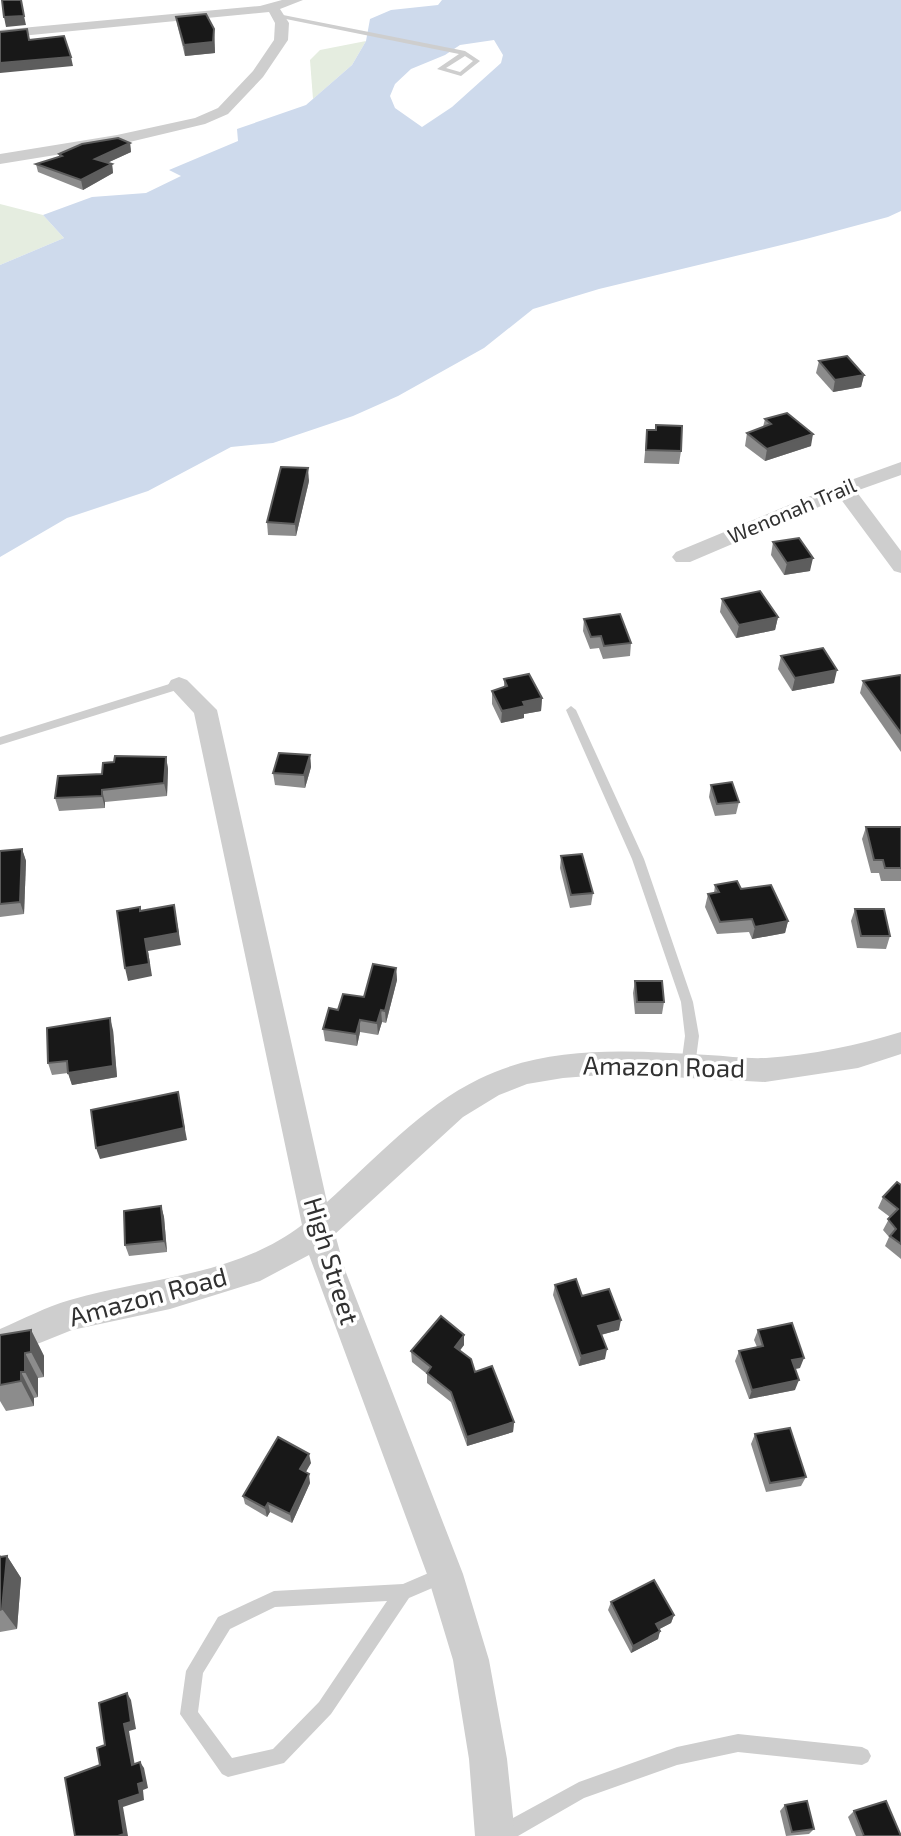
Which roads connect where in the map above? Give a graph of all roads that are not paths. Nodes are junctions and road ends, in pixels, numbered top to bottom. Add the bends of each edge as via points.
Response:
1 (296, 0) edge
2 (275, 12) junction
3 (0, 34) edge
4 (465, 52) junction
5 (0, 159) edge
6 (901, 468) edge
7 (844, 489) junction
8 (683, 557) dead end
9 (901, 566) edge
10 (179, 685) joint
11 (571, 710) dead end
12 (0, 741) edge
13 (901, 1043) edge
14 (688, 1066) junction
15 (318, 1230) junction
16 (0, 1344) edge
17 (445, 1574) junction
18 (403, 1592) junction
19 (862, 1756) dead end
20 (498, 1836) edge

1 - 2 street
2 - 3 street
2 - 4 lane
2 - 5 street via 283,31 281,40 223,111 200,121 78,148
4 - 4 lane via 459,57 440,69 461,74 469,70 477,61
6 - 7 street, Wenonah Trail
7 - 8 street, Wenonah Trail
7 - 9 street
10 - 12 lane
10 - 15 street, High Street via 205,710
11 - 14 lane via 638,859 687,1002 692,1036
13 - 14 street, Amazon Road via 858,1056 765,1070
14 - 15 street, Amazon Road via 615,1062 563,1066 524,1073 489,1087 453,1108
15 - 16 street, Amazon Road via 260,1266 170,1294 70,1315
15 - 17 street, High Street via 329,1270
17 - 18 lane
17 - 20 street, High Street via 471,1660
18 - 18 lane via 274,1599 224,1623 195,1671 189,1714 228,1768 278,1757 325,1708
19 - 20 lane via 738,1742 677,1756 579,1791

